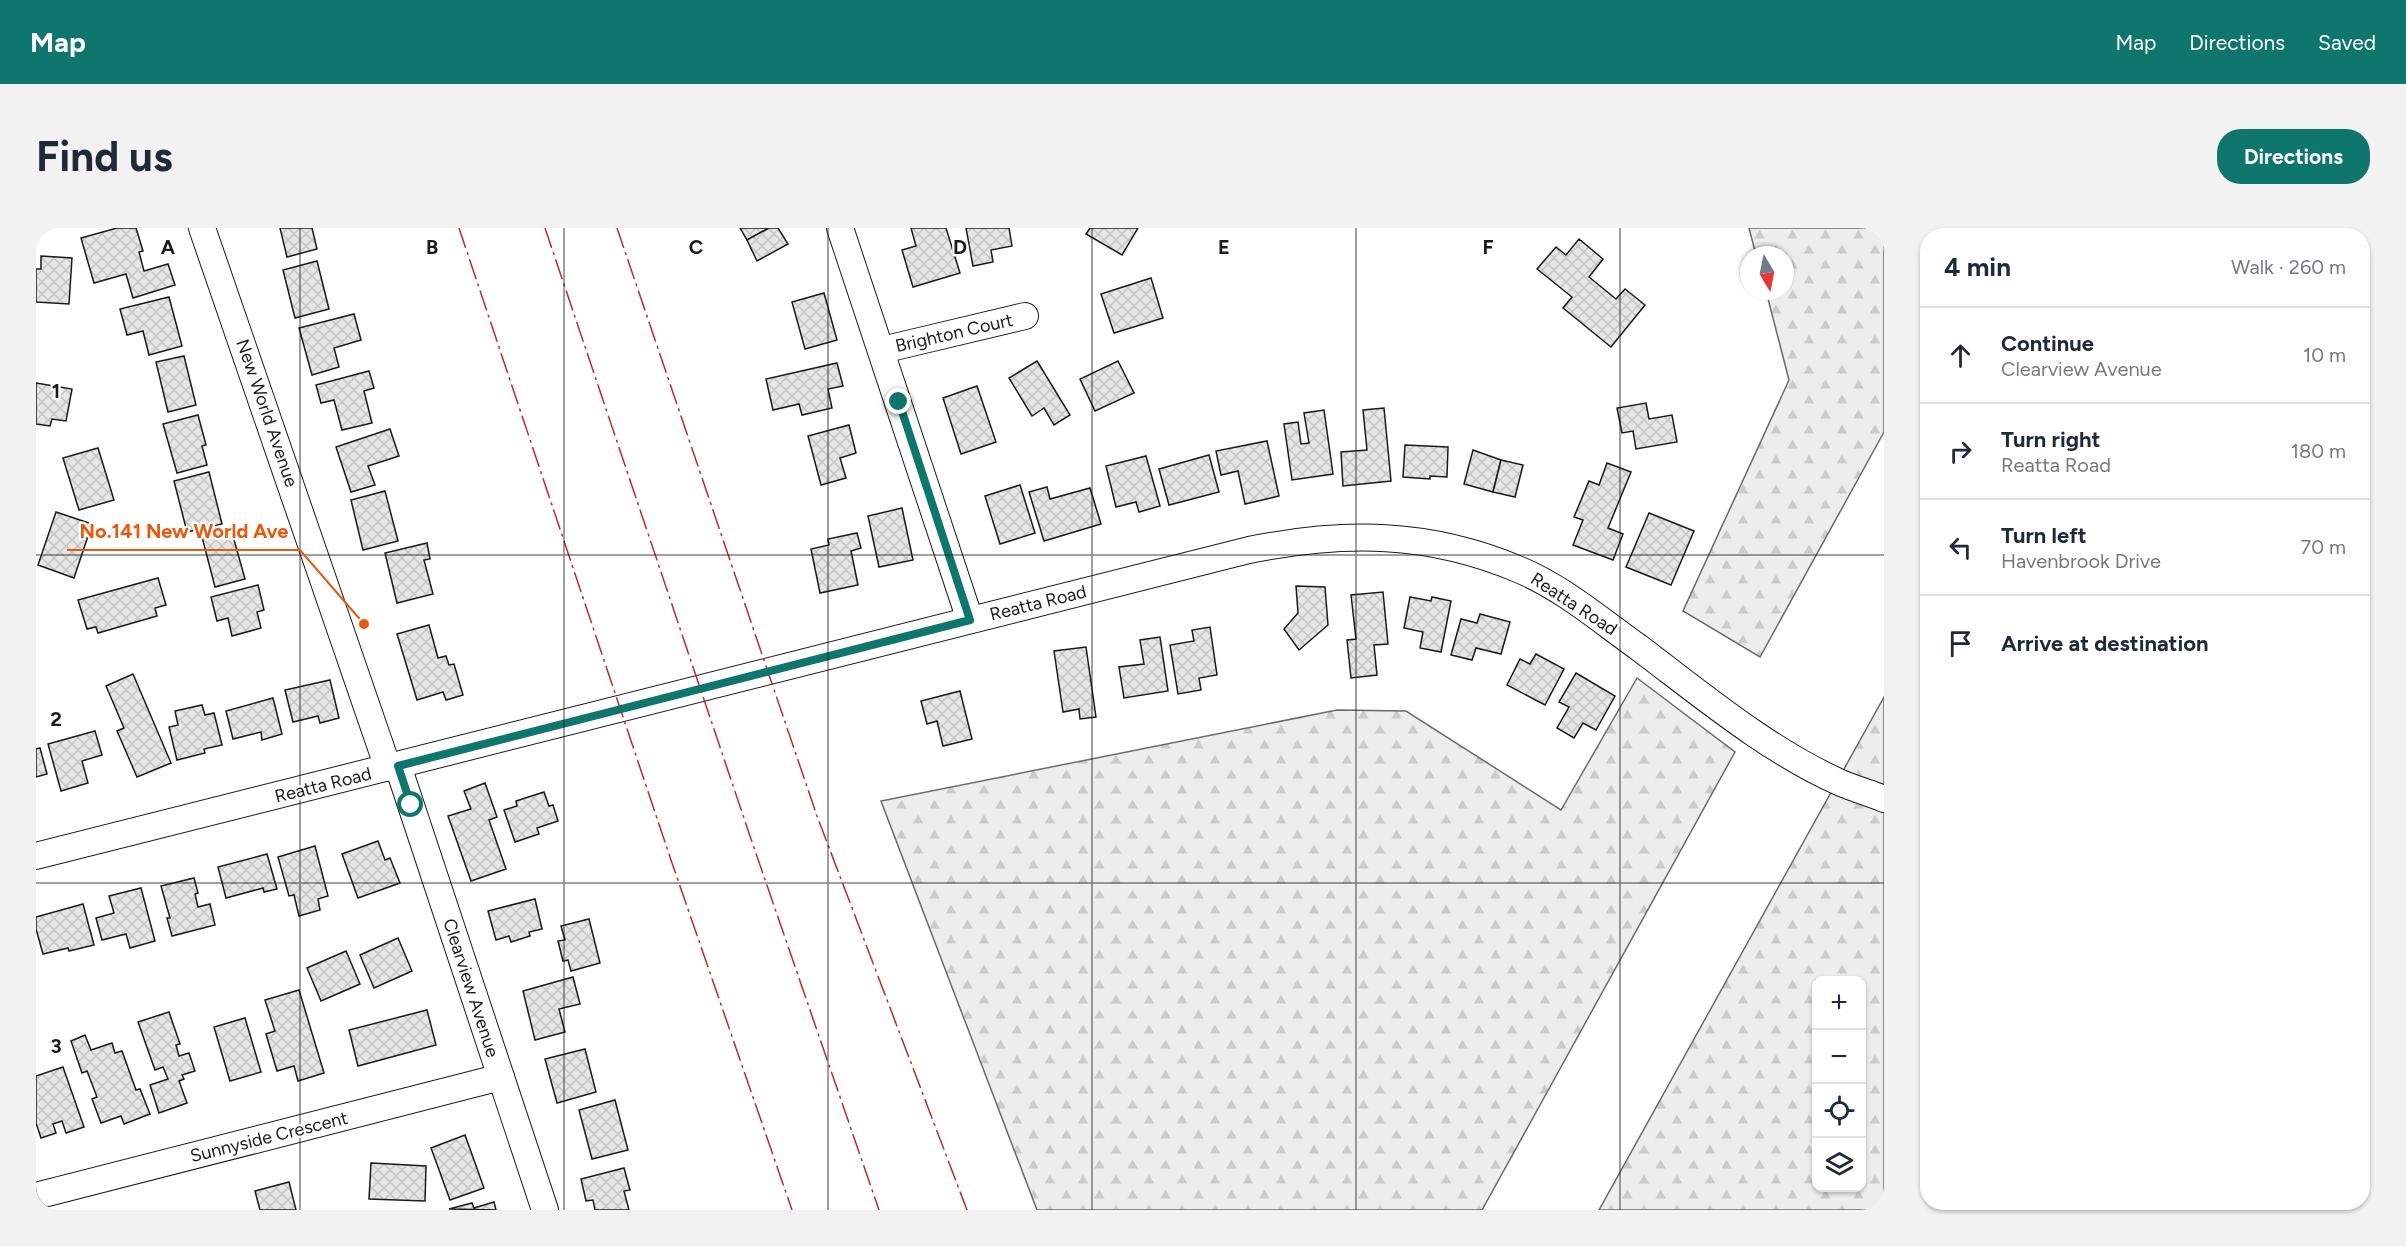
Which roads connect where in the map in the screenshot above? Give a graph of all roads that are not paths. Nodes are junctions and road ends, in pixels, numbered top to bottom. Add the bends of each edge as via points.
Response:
1 (202, 228) edge
2 (840, 228) edge
3 (1026, 316) dead end
4 (882, 350) junction
5 (970, 620) junction
6 (393, 767) junction
7 (1884, 799) edge
8 (36, 856) edge
9 (501, 1077) junction
10 (36, 1196) edge
11 (544, 1210) edge

1 - 6 street, New World Avenue
2 - 4 street
3 - 4 street, Brighton Court
4 - 5 street
5 - 6 street, Reatta Road
5 - 7 street, Reatta Road via 1296,541 1349,536 1403,538 1462,550 1521,571 1576,601 1782,751 1841,783
6 - 8 street, Reatta Road
6 - 9 street, Clearview Avenue
9 - 10 street, Sunnyside Crescent
9 - 11 street, Clearview Avenue

